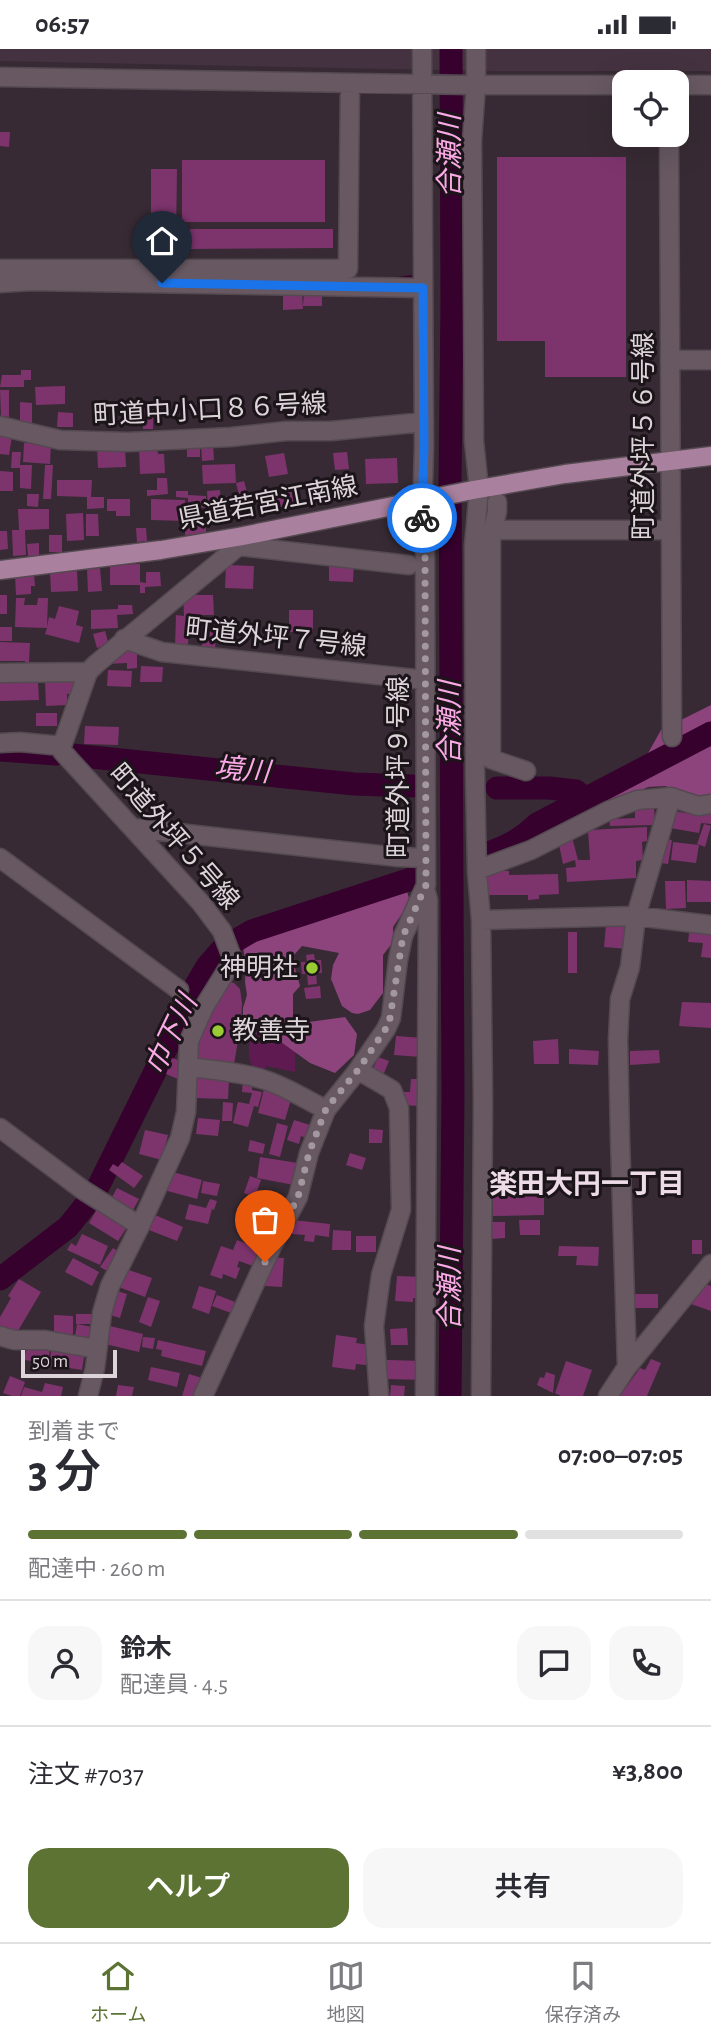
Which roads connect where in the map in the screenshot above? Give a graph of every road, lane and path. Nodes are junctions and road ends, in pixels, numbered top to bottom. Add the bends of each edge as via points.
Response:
1 (422, 49) edge
2 (476, 49) edge
3 (0, 77) edge
4 (351, 83) junction
5 (424, 84) junction
6 (473, 85) junction
7 (612, 85) edge
8 (689, 85) edge
9 (711, 85) edge
10 (669, 147) edge
11 (0, 269) edge
12 (0, 283) edge
13 (423, 288) junction
14 (711, 360) edge
15 (670, 364) junction
16 (711, 368) edge
17 (424, 422) junction
18 (0, 426) edge
19 (711, 456) edge
20 (671, 460) junction
21 (476, 489) junction
22 (425, 499) junction
23 (497, 502) dead end
24 (493, 530) junction
25 (671, 530) junction
26 (241, 541) junction
27 (409, 565) dead end
28 (0, 570) edge
29 (124, 639) junction
30 (88, 672) junction
31 (0, 673) edge
32 (425, 680) junction
33 (672, 737) dead end
34 (0, 743) edge
35 (64, 752) junction
36 (526, 771) dead end
37 (671, 797) junction
38 (711, 804) edge
39 (133, 828) junction
40 (0, 858) edge
41 (425, 858) junction
42 (477, 870) junction
43 (424, 889) junction
44 (636, 916) junction
45 (481, 920) junction
46 (711, 925) edge
47 (179, 990) dead end
48 (188, 1067) junction
49 (358, 1070) junction
50 (326, 1109) junction
51 (0, 1128) edge
52 (140, 1226) junction
53 (711, 1264) edge
54 (0, 1336) edge
55 (97, 1349) junction
56 (627, 1367) junction
57 (88, 1396) edge
58 (202, 1396) edge
59 (379, 1396) edge
60 (425, 1396) edge
61 (481, 1396) edge
62 (608, 1396) edge

1 - 5 street, 町道外坪９号線
2 - 6 street
3 - 4 street
4 - 5 street
4 - 11 street via 348,269
5 - 6 street
5 - 13 street, 町道外坪９号線
6 - 7 street
6 - 21 street
8 - 9 street
10 - 15 street, 町道外坪５６号線
12 - 13 street
13 - 17 street, 町道外坪９号線
14 - 15 street
15 - 16 street
15 - 20 street, 町道外坪５６号線
17 - 18 street, 町道中小口８６号線 via 128,442 60,440
17 - 22 street, 町道外坪９号線
19 - 20 main road, 県道若宮江南線
20 - 21 main road, 県道若宮江南線
20 - 25 street, 町道外坪５６号線
21 - 22 main road, 県道若宮江南線
21 - 42 street
22 - 26 main road, 県道若宮江南線
22 - 32 street, 町道外坪９号線
23 - 24 street
24 - 25 street
24 - 36 street via 491,759
25 - 33 street, 町道外坪５６号線
26 - 27 street
26 - 28 main road, 県道若宮江南線
26 - 29 street
29 - 30 street
29 - 32 street, 町道外坪７号線 via 162,652
30 - 31 street
30 - 35 street
32 - 41 street, 町道外坪９号線
34 - 35 street via 20,742
35 - 39 street, 町道外坪５号線
37 - 38 street via 698,806
37 - 42 street via 637,800
37 - 44 street
39 - 41 street
39 - 48 street, 町道外坪５号線 via 201,903 222,931 231,955 230,965 196,1024
40 - 47 street
41 - 43 street, 町道外坪９号線
42 - 45 street
43 - 49 street, 町道外坪９号線 via 403,936 389,1024
43 - 60 street via 428,900
44 - 45 street
44 - 46 street
44 - 56 street via 630,967 620,999 618,1040
45 - 61 street
48 - 50 street via 265,1080
48 - 52 street, 町道外坪５号線 via 180,1137
49 - 50 street, 町道外坪９号線
49 - 59 street via 392,1090 399,1108 401,1210 381,1275 374,1326
50 - 58 street, 町道外坪９号線 via 298,1197
51 - 52 street
52 - 55 street, 町道外坪５号線 via 110,1286
53 - 56 street
54 - 55 street
55 - 57 street, 町道外坪５号線
56 - 62 street

